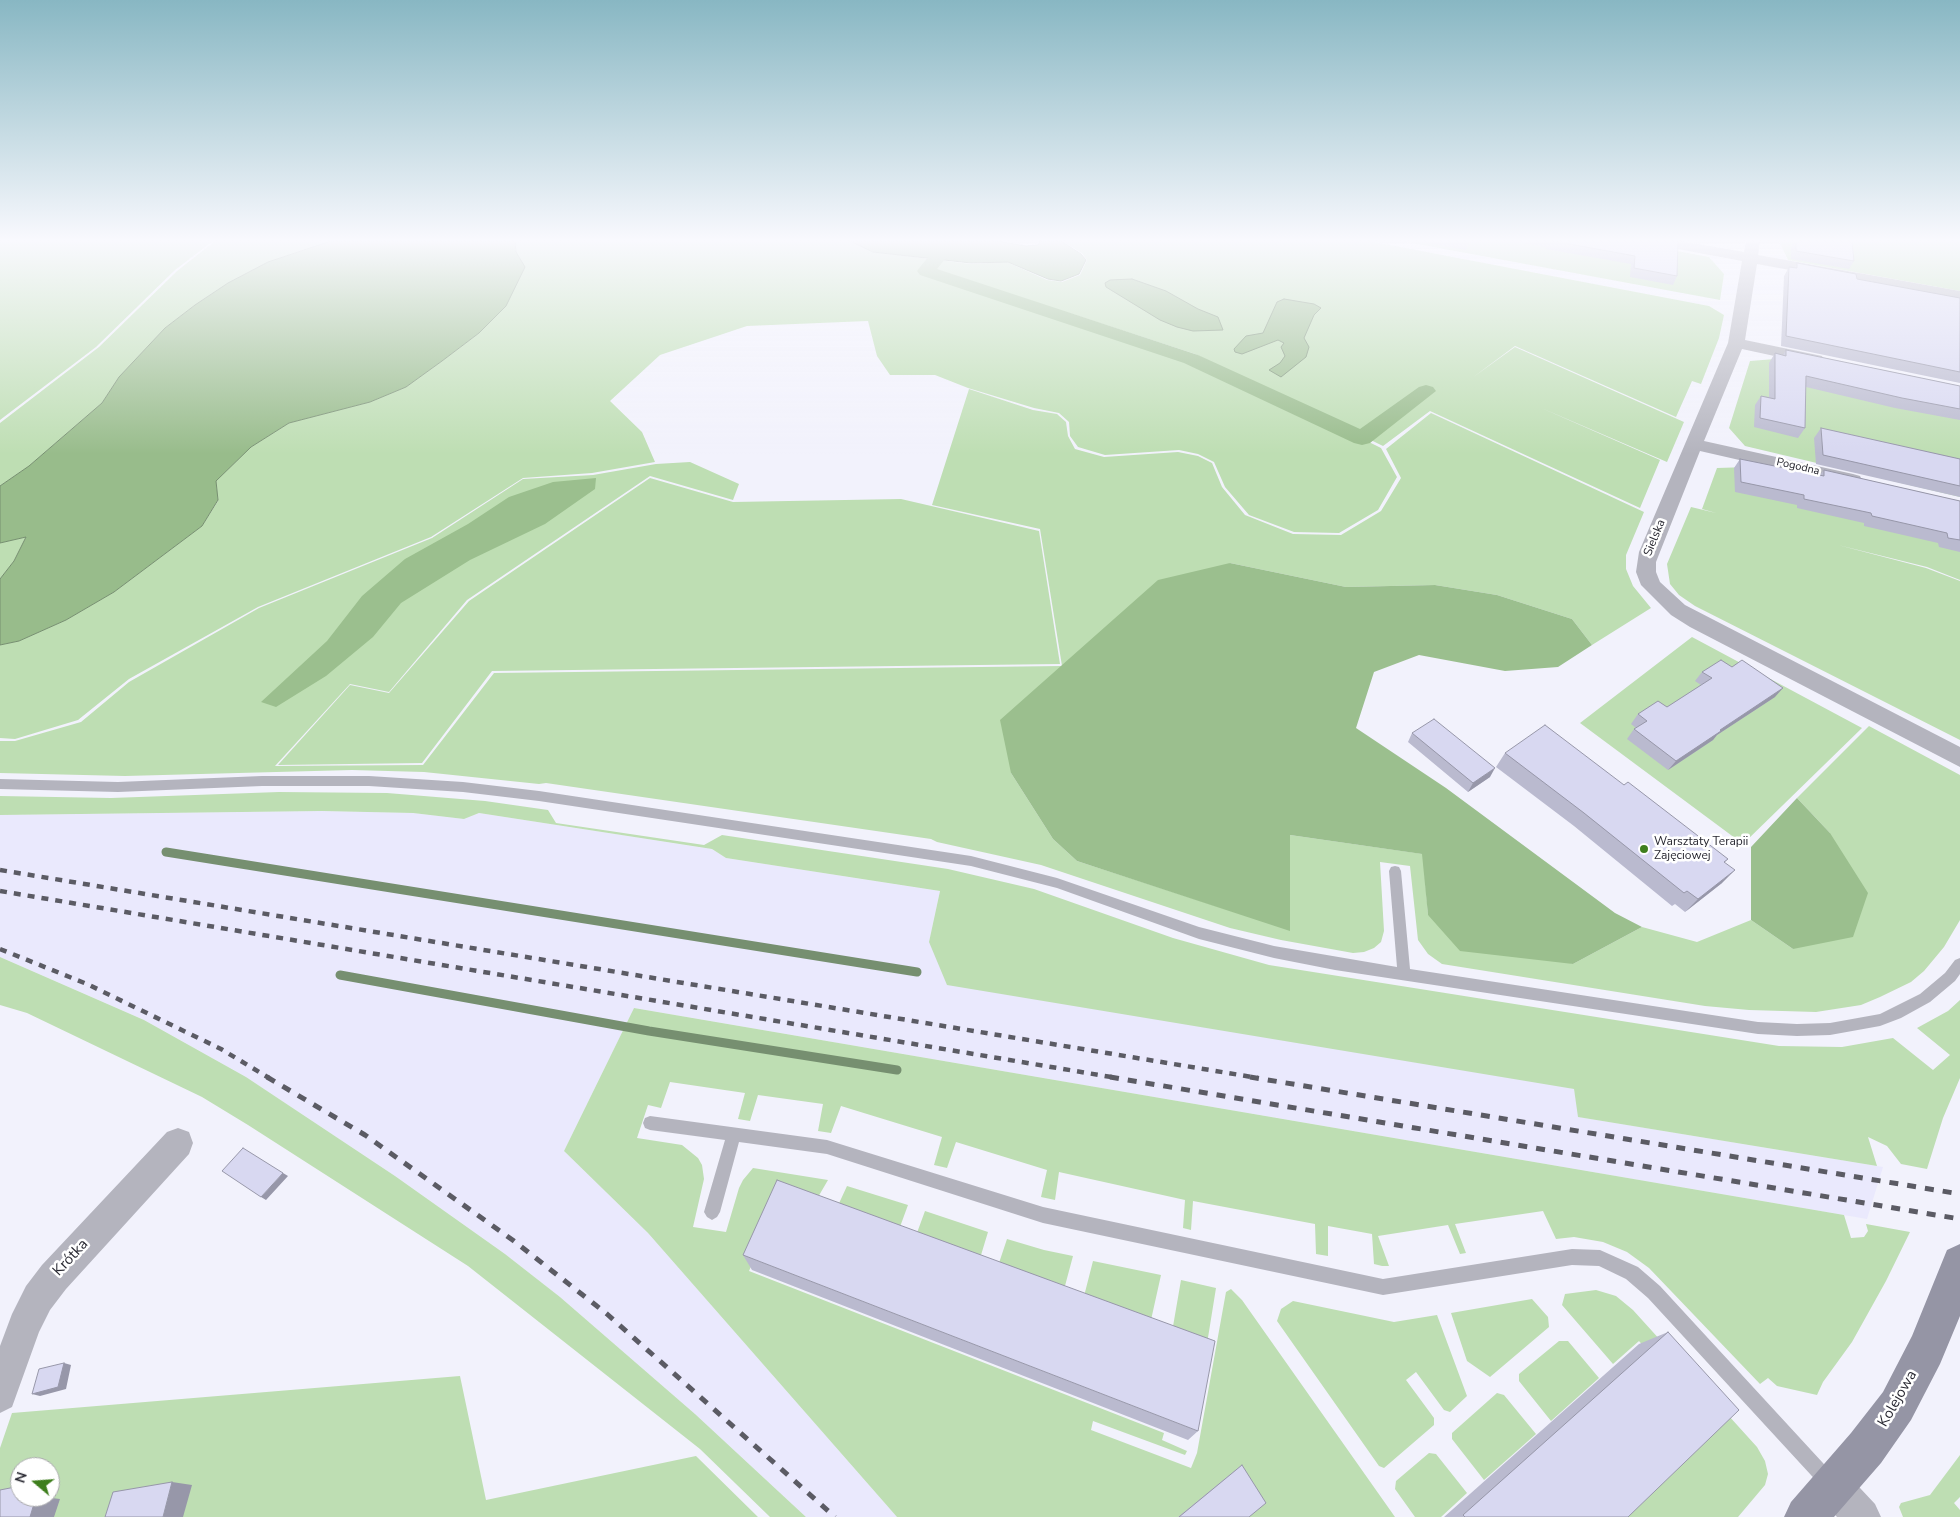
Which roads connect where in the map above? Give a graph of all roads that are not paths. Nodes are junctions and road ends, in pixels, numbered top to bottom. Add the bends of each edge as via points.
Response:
1 (1741, 312) edge
2 (1736, 343) junction
3 (1833, 363) edge
4 (1694, 444) junction
5 (1875, 485) edge
6 (1960, 758) edge
7 (0, 784) edge
8 (1395, 871) dead end
9 (1960, 964) edge
10 (1404, 974) junction
11 (650, 1123) dead end
12 (734, 1135) junction
13 (178, 1144) dead end
14 (712, 1212) dead end
15 (1960, 1263) edge
16 (0, 1395) edge
17 (1833, 1486) junction
18 (1806, 1517) edge
19 (1862, 1517) edge

1 - 2 street, Sielska
2 - 3 street
2 - 4 street, Sielska
4 - 5 street, Pogodna
4 - 6 street, Sielska via 1646,562 1651,585 1662,598 1698,622
7 - 10 lane via 110,787 361,781 464,787 539,796 971,861 1058,883 1175,925 1250,947
8 - 10 lane
9 - 10 lane via 1925,998 1896,1014 1864,1024 1812,1030 1737,1025
11 - 12 lane
12 - 14 lane
12 - 17 lane via 827,1147 1043,1215 1383,1287 1572,1257 1600,1258 1628,1270 1654,1292
13 - 16 street, Krótka via 38,1298 24,1326
15 - 17 street, Kolejowa via 1930,1341 1897,1406
17 - 18 street, Kolejowa
17 - 19 street

